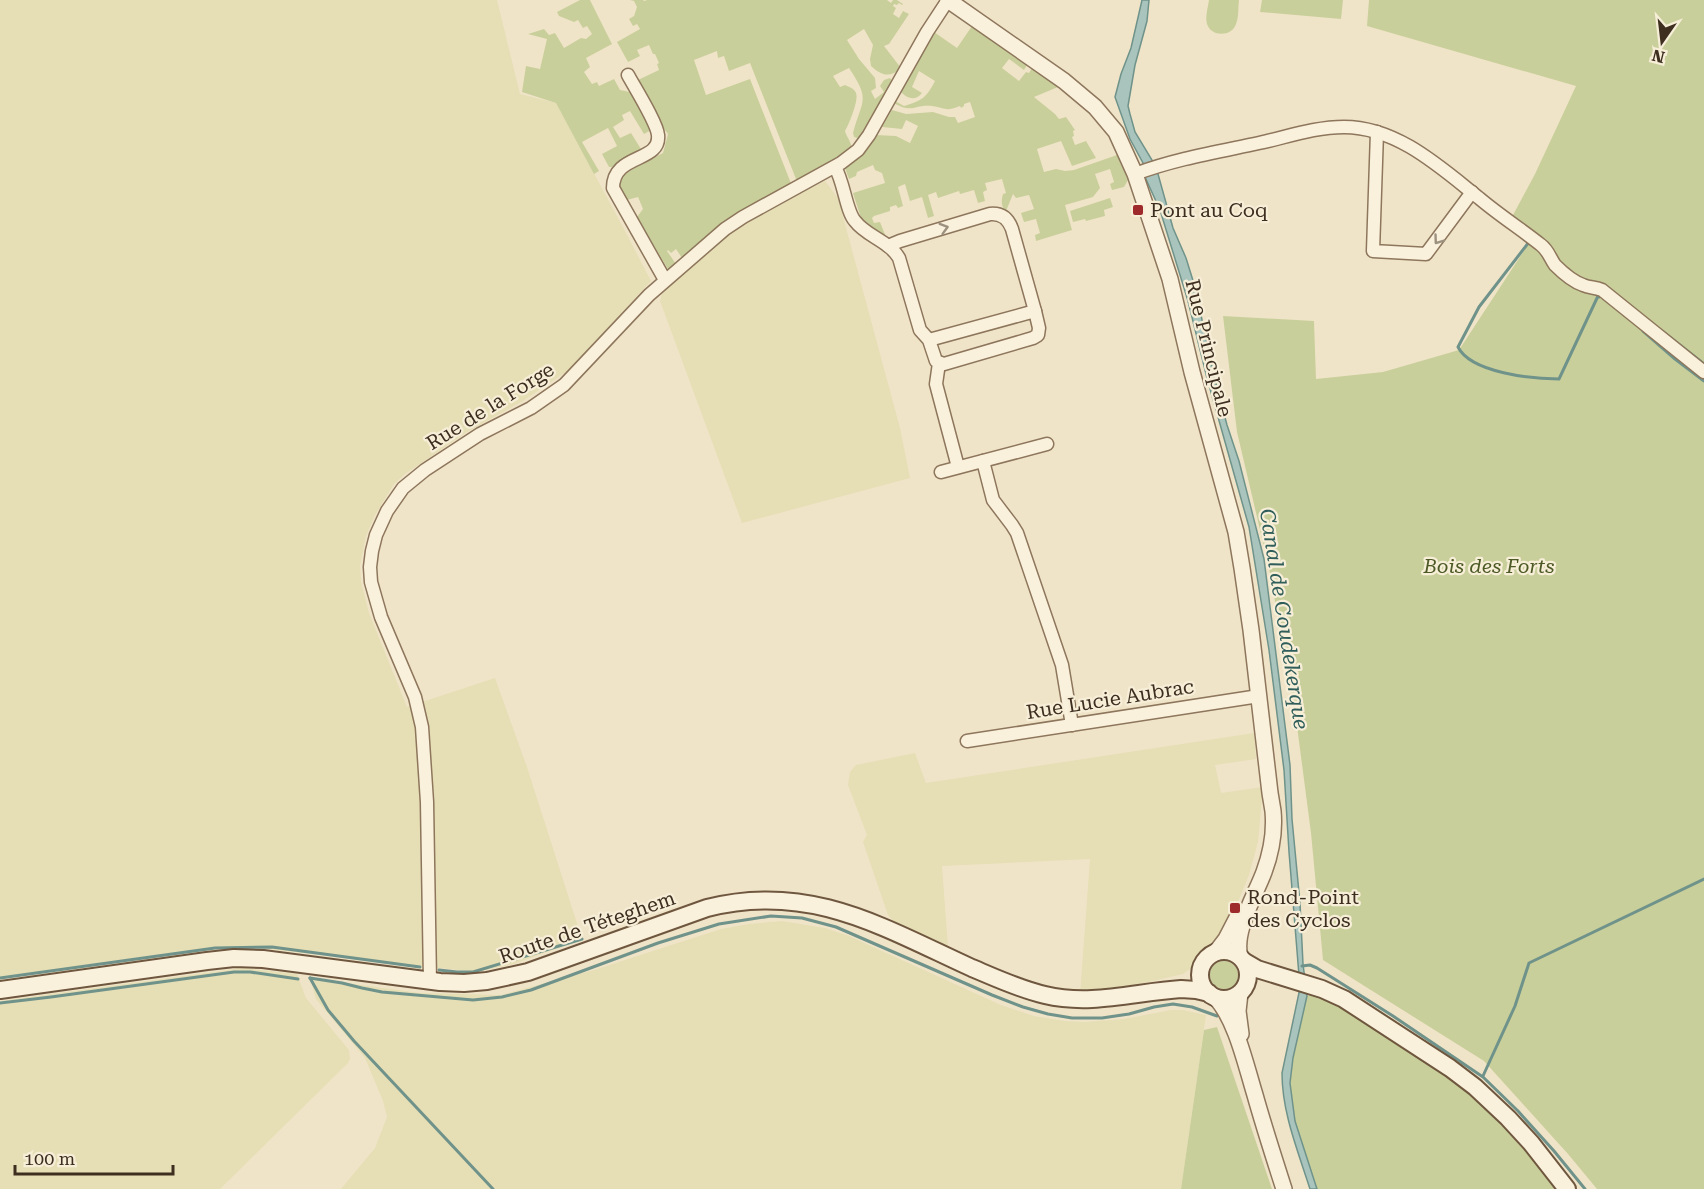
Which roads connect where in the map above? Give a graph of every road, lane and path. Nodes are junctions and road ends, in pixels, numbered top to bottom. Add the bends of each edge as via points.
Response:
1 (948, 0) edge
2 (628, 75) dead end
3 (1377, 132) junction
4 (835, 167) junction
5 (1138, 173) junction
6 (1472, 192) junction
7 (888, 246) junction
8 (665, 280) junction
9 (1035, 311) junction
10 (929, 340) junction
11 (939, 363) junction
12 (1704, 372) edge
13 (1047, 444) dead end
14 (983, 461) junction
15 (958, 467) junction
16 (940, 472) dead end
17 (1259, 696) junction
18 (1072, 725) junction
19 (967, 741) dead end
20 (1270, 793) junction
21 (1216, 952) junction
22 (1243, 960) junction
23 (1202, 966) junction
24 (430, 981) junction
25 (1293, 981) junction
26 (0, 990) edge
27 (1242, 990) junction
28 (1136, 994) junction
29 (1212, 995) junction
30 (1245, 1063) junction
31 (1284, 1189) edge
32 (1567, 1189) edge

1 - 4 street, Rue de la Forge via 866,140
1 - 5 street, Rue Principale via 1095,107 1116,132
2 - 8 street via 657,129 658,140 651,152 617,171 614,188
3 - 5 street via 1330,128 1158,165
3 - 6 street via 1428,158
6 -> 3 street via 1426,254 1373,251
4 - 7 street via 855,221
4 - 8 street, Rue de la Forge via 737,220
5 - 17 street, Rue Principale via 1231,511
6 - 12 street via 1541,245 1564,272 1581,285 1602,290
7 -> 9 street via 990,214 1002,216 1012,228
7 - 10 street via 899,258 920,330
8 - 24 street, Rue de la Forge via 557,390 465,443 407,484 391,504 376,535 370,567 374,596 415,697 424,737
9 - 10 street
9 - 11 street via 1039,328 1036,337
10 - 11 street
11 - 15 street via 936,384
13 - 14 street
14 - 15 street
14 - 18 street via 991,496 1017,532 1061,660
15 - 16 street
17 - 18 street, Rue Lucie Aubrac
17 - 20 street, Rue Principale
18 - 19 street, Rue Lucie Aubrac
20 - 21 street, Rue Principale via 1260,858 1237,919
20 - 22 street, Rue Principale via 1274,817 1272,842 1238,943
21 - 22 main road via 1228,951
21 - 23 main road
22 - 25 main road via 1254,968
22 - 27 main road via 1248,976
23 - 28 main road, Route de Téteghem via 1180,980
23 - 29 main road via 1201,982
24 - 26 main road, Route de Téteghem via 234,958
24 - 28 main road, Route de Téteghem via 471,983 519,975 707,908 778,900 855,916 1034,993 1085,1000
25 - 27 main road via 1258,983
25 - 32 main road via 1344,999 1468,1081 1516,1126
27 - 29 main road via 1228,999
27 - 30 street via 1238,1003
28 - 29 main road, Route de Téteghem via 1186,989
29 - 30 street via 1228,1016
30 - 31 street

